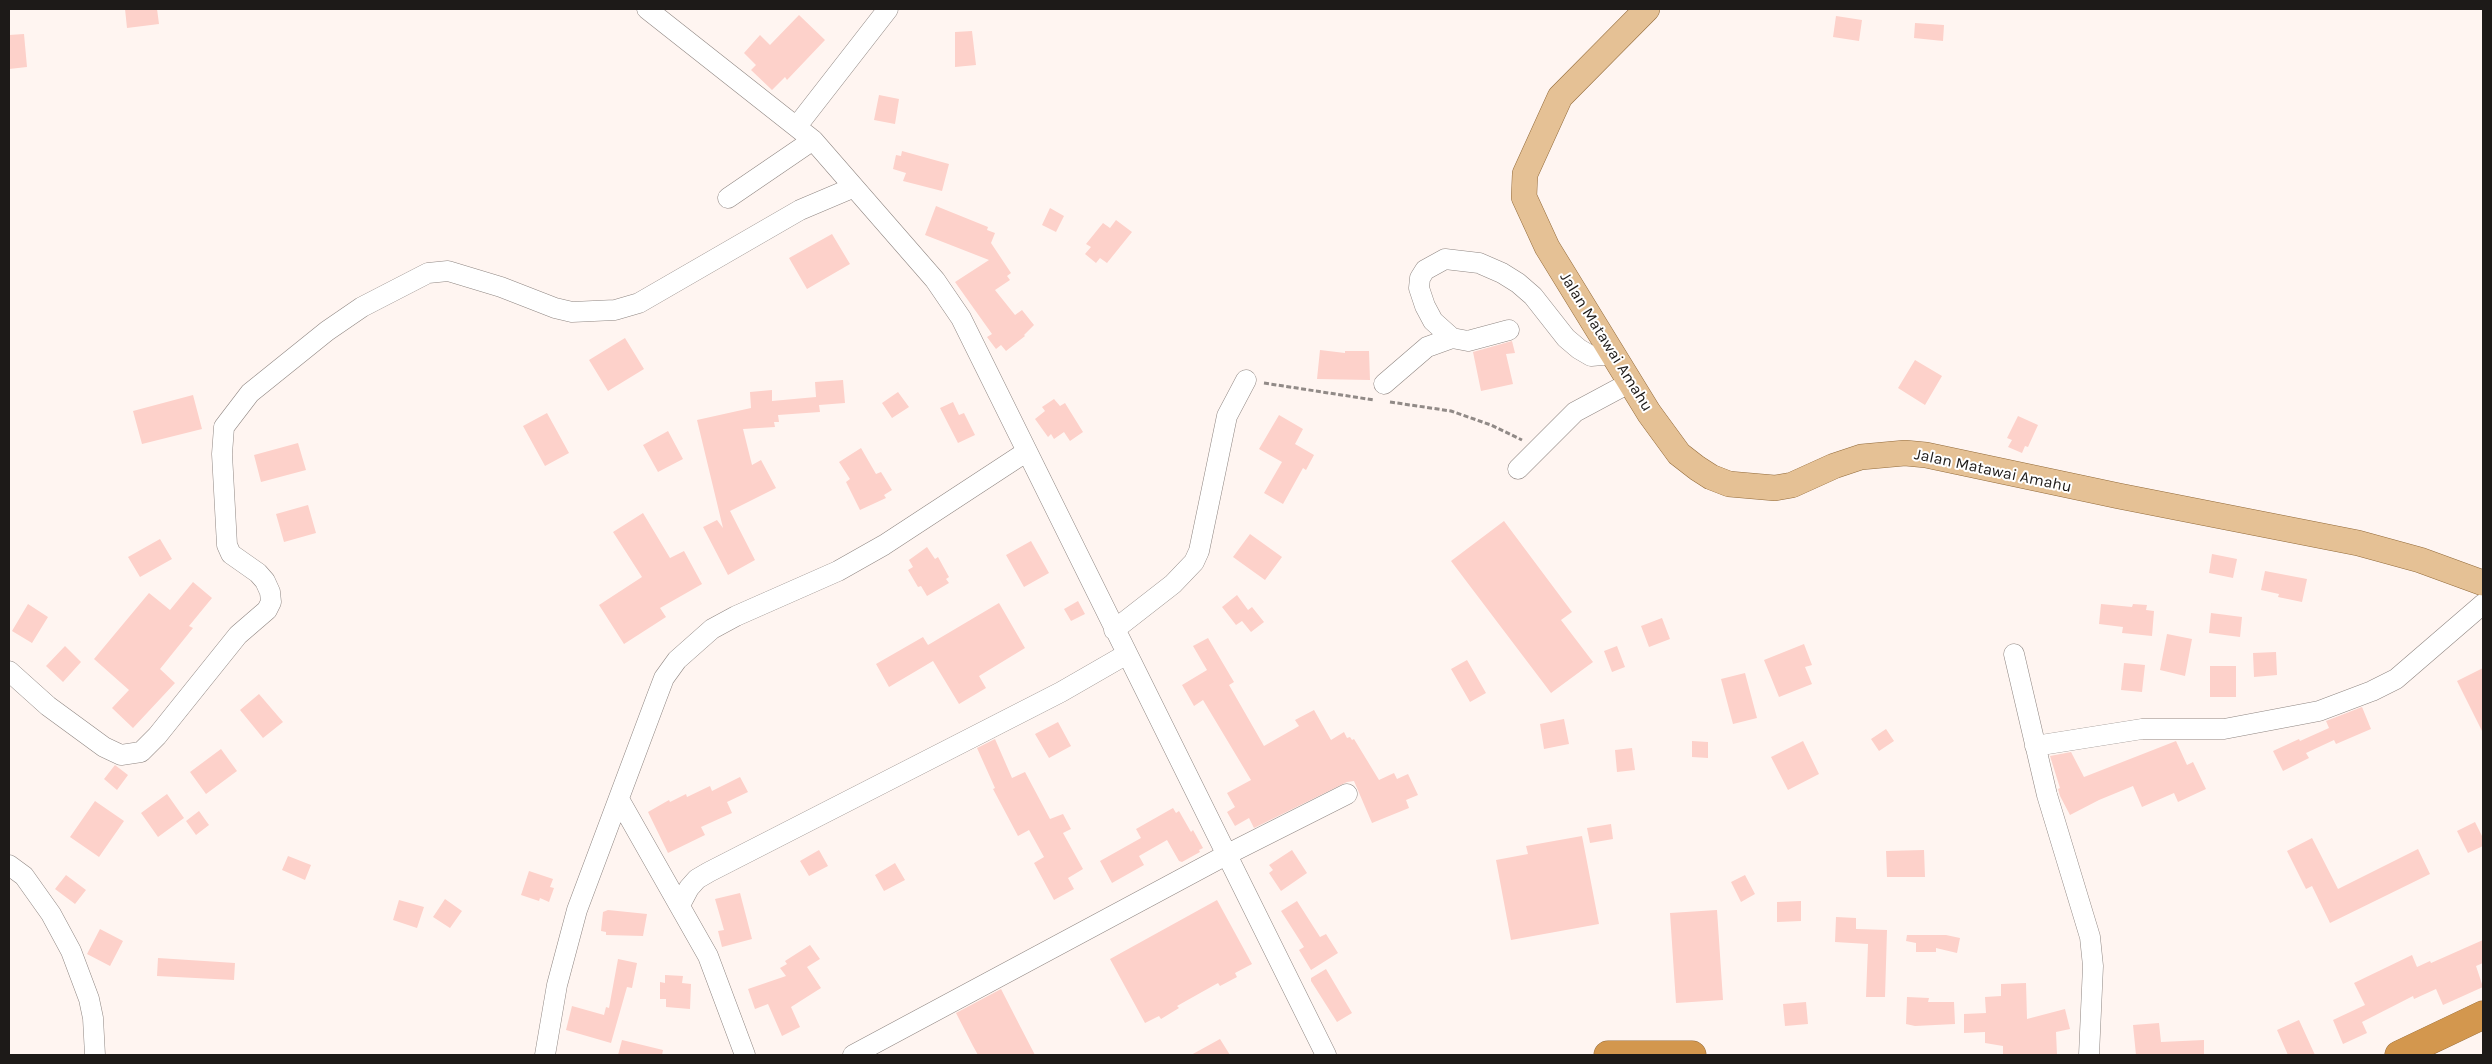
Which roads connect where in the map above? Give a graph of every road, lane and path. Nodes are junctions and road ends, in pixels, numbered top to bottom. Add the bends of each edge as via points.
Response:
1 (647, 9) edge
2 (888, 9) edge
3 (1647, 9) edge
4 (797, 126) junction
5 (813, 140) junction
6 (852, 188) junction
7 (728, 198) dead end
8 (1509, 330) dead end
9 (1445, 333) junction
10 (1614, 354) junction
11 (1246, 380) joint
12 (1631, 382) junction
13 (1384, 384) dead end
14 (1527, 443) dead end
15 (1026, 452) junction
16 (1518, 469) dead end
17 (2483, 584) edge
18 (2483, 604) edge
19 (1114, 630) junction
20 (1128, 654) junction
21 (2014, 654) dead end
22 (9, 671) edge
23 (2035, 746) junction
24 (1347, 794) dead end
25 (620, 801) junction
26 (1228, 854) junction
27 (9, 865) edge
28 (680, 905) junction
29 (2483, 1015) edge
30 (95, 1055) edge
31 (545, 1055) edge
32 (745, 1055) edge
33 (853, 1055) edge
34 (1326, 1055) edge
35 (1608, 1055) edge
36 (1692, 1055) edge
37 (2089, 1055) edge
38 (2399, 1055) edge

1 - 4 street
2 - 4 street
3 - 10 main road, Jalan Matawai Amahu via 1560,97 1525,174 1524,197 1547,248
4 - 5 street
5 - 6 street
5 - 7 street
6 - 15 street via 935,280 961,318
6 - 22 street via 800,210 639,303 615,310 572,312 448,271 428,273 362,307 250,392 224,427 222,454 227,545 231,554 265,582 271,602 267,610 238,635 157,736 141,752 121,755 104,747 48,706
8 - 9 street via 1468,341
9 - 10 street via 1425,306 1419,288 1420,278 1425,270 1445,260 1479,263 1518,283 1579,349 1591,356
9 - 13 street
10 - 12 main road, Jalan Matawai Amahu
11 - 14 path via 1451,411 1491,424
11 - 19 street via 1227,416 1194,562 1173,584
12 - 16 street via 1575,412
12 - 17 main road, Jalan Matawai Amahu via 1679,454 1712,478 1729,484 1775,488 1792,485 1861,457 1905,453 1926,455 2358,543 2420,560
15 - 19 street
15 - 25 street via 884,545 838,571 736,616 712,629 692,646 664,678
18 - 23 street via 2396,679 2319,711 2224,729 2142,729
19 - 20 street
20 - 26 street
20 - 28 street via 958,746 709,872 689,888
21 - 23 street
23 - 37 street via 2090,937 2093,966
24 - 26 street
25 - 28 street
25 - 31 street via 607,827 577,910 557,986
26 - 33 street
26 - 34 street
27 - 30 street via 24,876 51,914 71,951 89,999
28 - 32 street via 708,956
29 - 38 highway
35 - 36 highway

